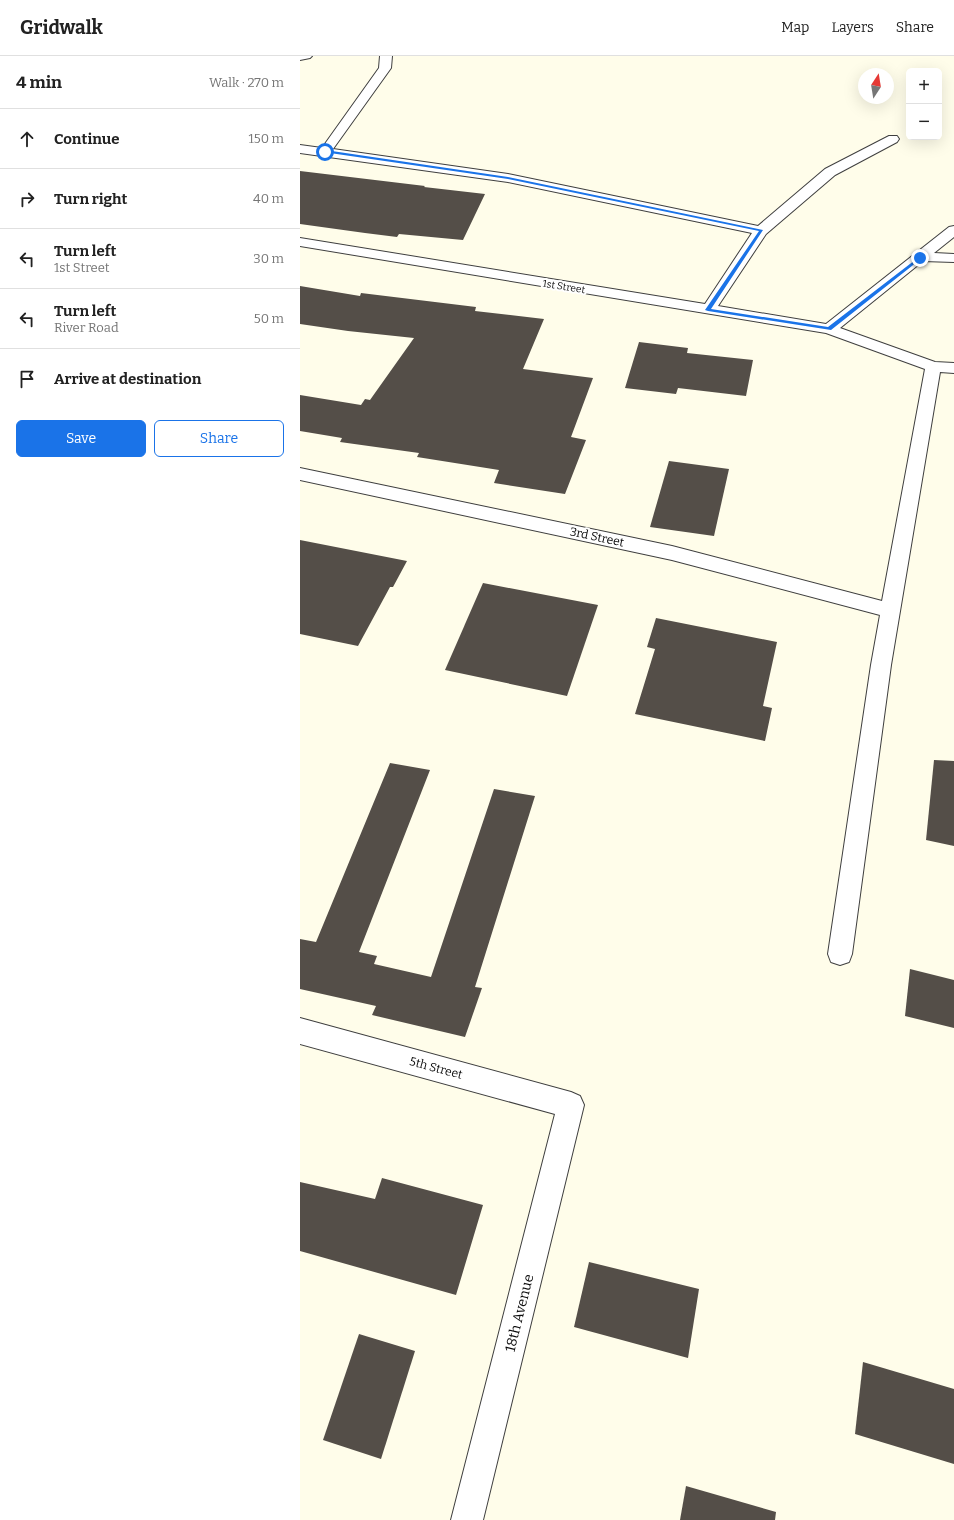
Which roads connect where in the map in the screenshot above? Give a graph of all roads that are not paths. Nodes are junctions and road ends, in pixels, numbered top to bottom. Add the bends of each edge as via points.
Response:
1 (306, 56) edge
2 (386, 56) edge
3 (300, 57) edge
4 (893, 139) dead end
5 (300, 149) edge
6 (325, 152) junction
7 (761, 230) junction
8 (954, 230) edge
9 (300, 242) edge
10 (920, 258) junction
11 (954, 258) edge
12 (708, 310) junction
13 (829, 329) junction
14 (933, 367) junction
15 (954, 368) edge
16 (300, 474) edge
17 (891, 611) junction
18 (840, 954) dead end
19 (300, 1031) edge
20 (571, 1106) joint
21 (467, 1520) edge

1 - 3 street
2 - 6 street via 385,68
4 - 7 street via 830,172
5 - 6 street
6 - 7 street via 508,178
7 - 12 street
8 - 10 street
9 - 12 street, 1st Street
10 - 11 street
10 - 13 street
12 - 13 street, 1st Street
13 - 14 street, 1st Street
14 - 15 street, 1st Street
14 - 17 street
16 - 17 street, 3rd Street via 672,553
17 - 18 street
19 - 20 street, 5th Street
20 - 21 street, 18th Avenue

